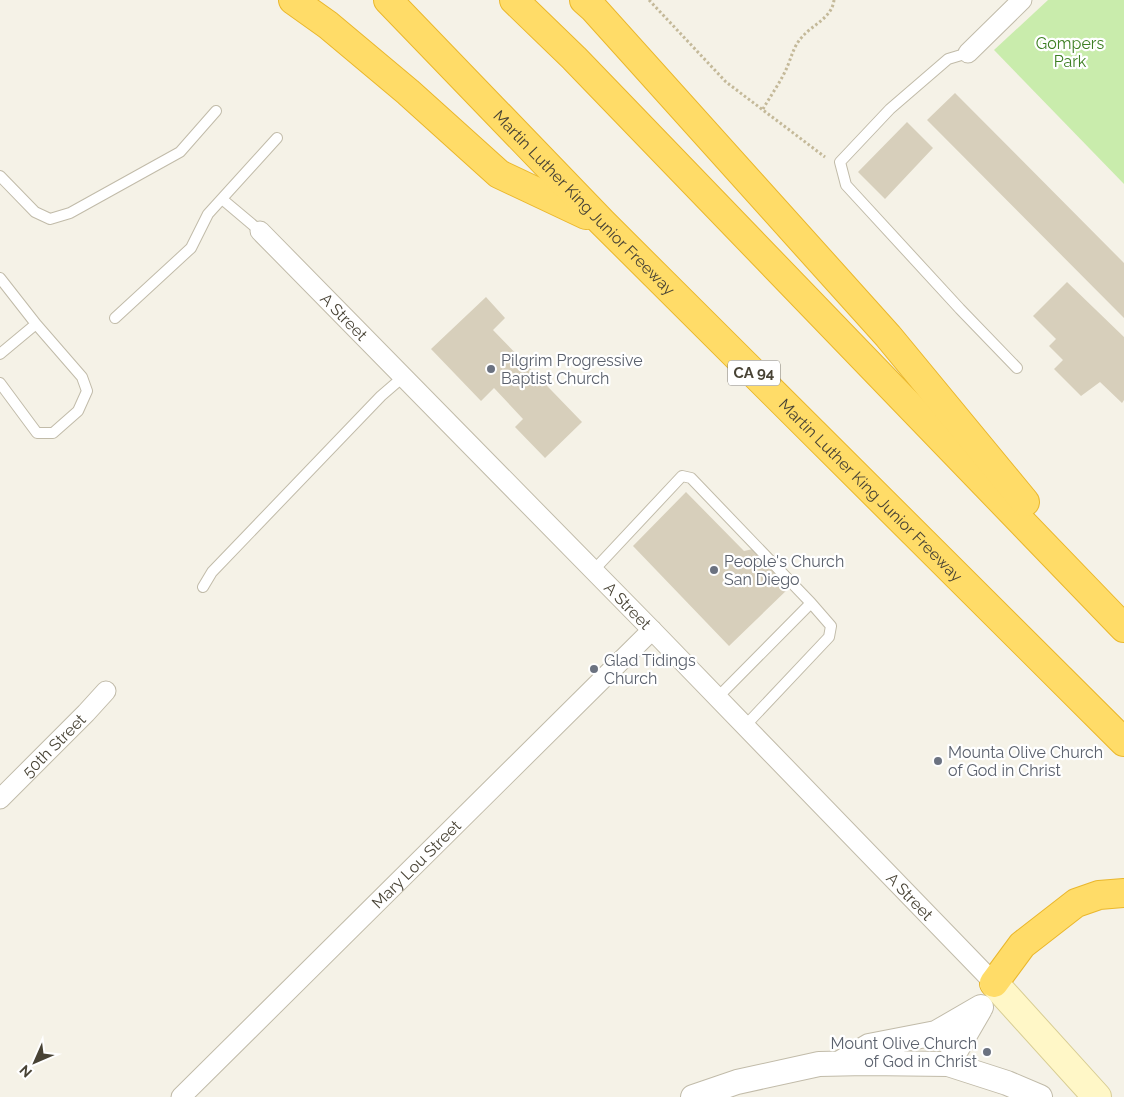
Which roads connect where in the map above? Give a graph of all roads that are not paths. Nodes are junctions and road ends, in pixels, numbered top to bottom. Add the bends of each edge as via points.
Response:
1 (293, 0) edge
2 (388, 0) edge
3 (514, 0) edge
4 (584, 0) edge
5 (1022, 0) edge
6 (968, 53) joint
7 (216, 112) dead end
8 (277, 138) dead end
9 (0, 176) edge
10 (222, 199) junction
11 (602, 222) junction
12 (260, 231) joint
13 (0, 278) edge
14 (115, 318) dead end
15 (36, 324) junction
16 (0, 354) edge
17 (1017, 368) dead end
18 (403, 377) junction
19 (0, 383) edge
20 (594, 571) junction
21 (204, 587) dead end
22 (811, 603) junction
23 (1124, 623) edge
24 (1124, 628) edge
25 (652, 630) junction
26 (106, 691) dead end
27 (717, 698) junction
28 (745, 726) junction
29 (1124, 742) edge
30 (0, 799) edge
31 (1124, 893) edge
32 (994, 983) junction
33 (981, 1007) junction
34 (839, 1064) junction
35 (948, 1064) junction
36 (181, 1097) edge
37 (693, 1097) edge
38 (1040, 1097) edge
39 (1097, 1097) edge

1 - 11 highway via 408,92 499,174
2 - 11 highway, Martin Luther King Junior Freeway / CA 94
3 - 24 highway via 574,58
4 - 23 highway via 888,336
5 - 6 street
6 - 17 lane via 948,60 890,109 840,162 846,185
7 - 9 lane via 180,152 70,213 50,219 34,212
8 - 10 lane
10 - 12 lane
10 - 14 lane via 208,214 191,248
11 - 29 highway, Martin Luther King Junior Freeway / CA 94
12 - 18 street, A Street
13 - 15 lane
15 - 16 lane
15 - 19 lane via 82,377 87,391 78,411 53,434 38,433
18 - 20 street, A Street
18 - 21 lane via 218,565
20 - 22 lane via 682,476 691,478
20 - 25 street, A Street
22 - 27 lane
22 - 28 lane via 831,626 830,637
25 - 27 street, A Street
25 - 36 street, Mary Lou Street
26 - 30 street, 50th Street
27 - 28 street, A Street
28 - 32 street, A Street
31 - 32 highway via 1099,894 1076,903 1022,944
32 - 33 street
32 - 39 main road, A Street
33 - 34 street via 936,1034 869,1046
33 - 35 street
34 - 35 street
34 - 37 street via 819,1064 737,1082
35 - 38 street

